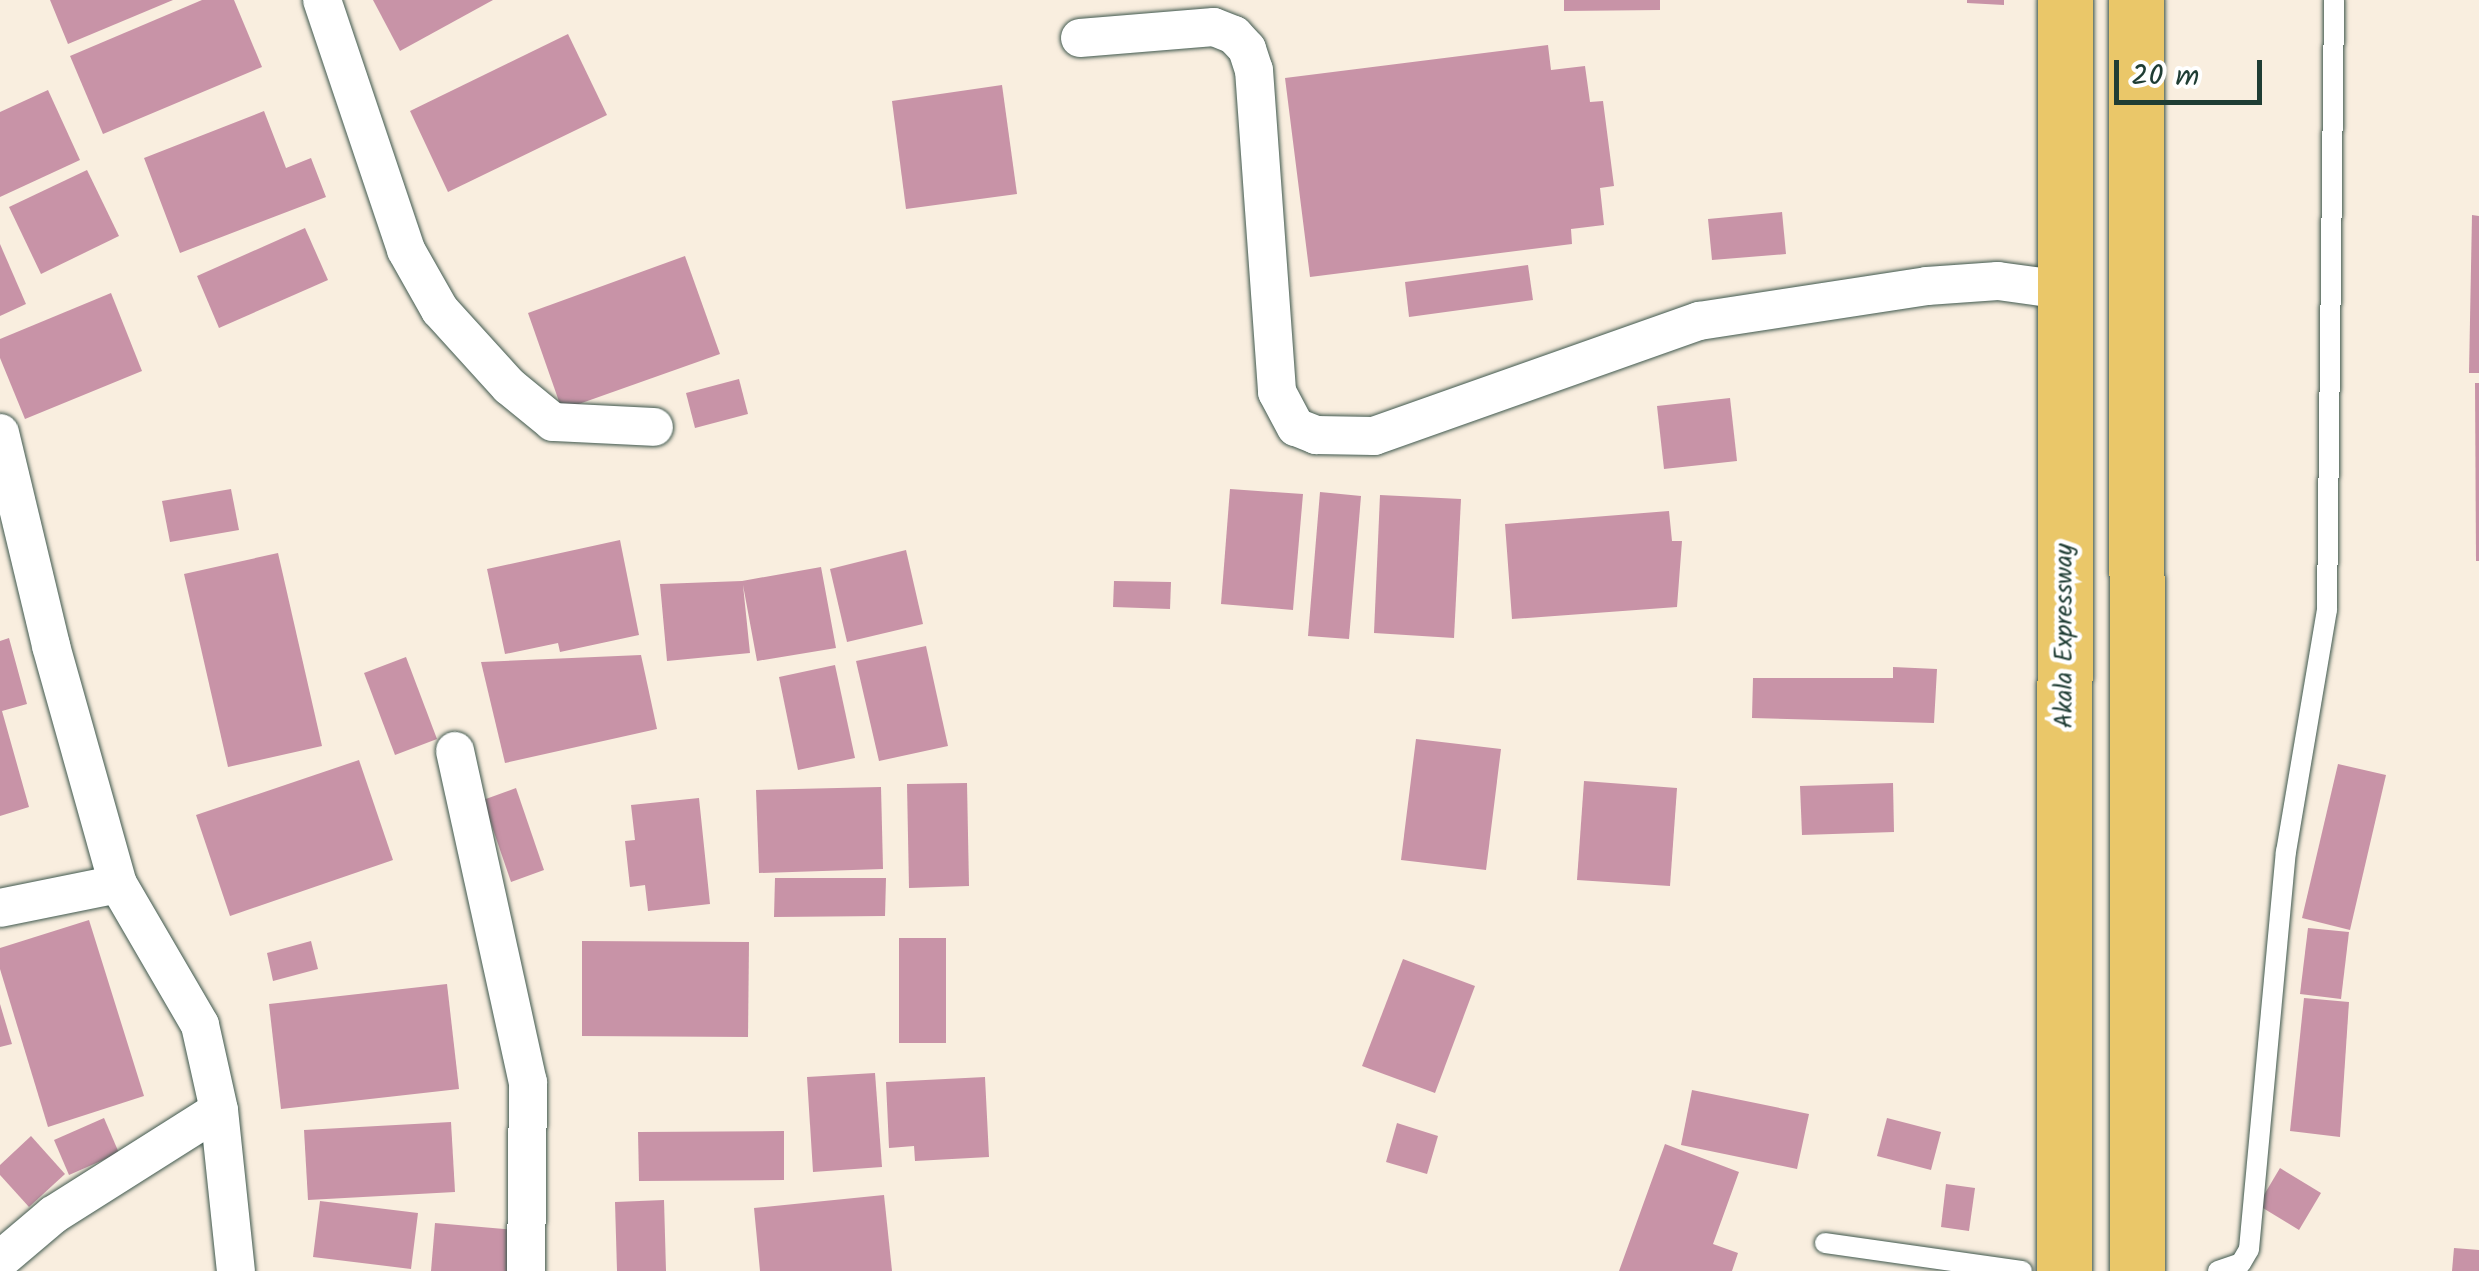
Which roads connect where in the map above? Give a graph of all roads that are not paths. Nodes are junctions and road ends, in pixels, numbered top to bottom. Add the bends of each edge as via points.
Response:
1 (322, 0) edge
2 (2064, 0) edge
3 (2136, 0) edge
4 (2334, 0) edge
5 (1080, 38) dead end
6 (2064, 290) junction
7 (654, 427) dead end
8 (0, 433) edge
9 (455, 751) dead end
10 (118, 884) junction
11 (0, 908) edge
12 (219, 1110) junction
13 (1826, 1242) dead end
14 (0, 1260) edge
15 (236, 1271) edge
16 (526, 1271) edge
17 (2022, 1271) edge
18 (2064, 1271) edge
19 (2137, 1271) edge
20 (2218, 1271) edge

1 - 7 street via 406,250 440,310 552,422
2 - 6 main road, Akala Expressway
3 - 19 main road
4 - 20 lane via 2328,610 2282,888 2249,1249 2241,1263
5 - 6 street via 1214,27 1247,49 1254,70 1277,392 1296,427 1316,434 1374,436 1699,321 1927,286 1998,281
6 - 18 main road, Akala Expressway
8 - 10 street
9 - 16 street via 528,1082
10 - 11 street
10 - 12 street via 200,1025
12 - 14 street via 53,1215
12 - 15 street
13 - 17 lane

